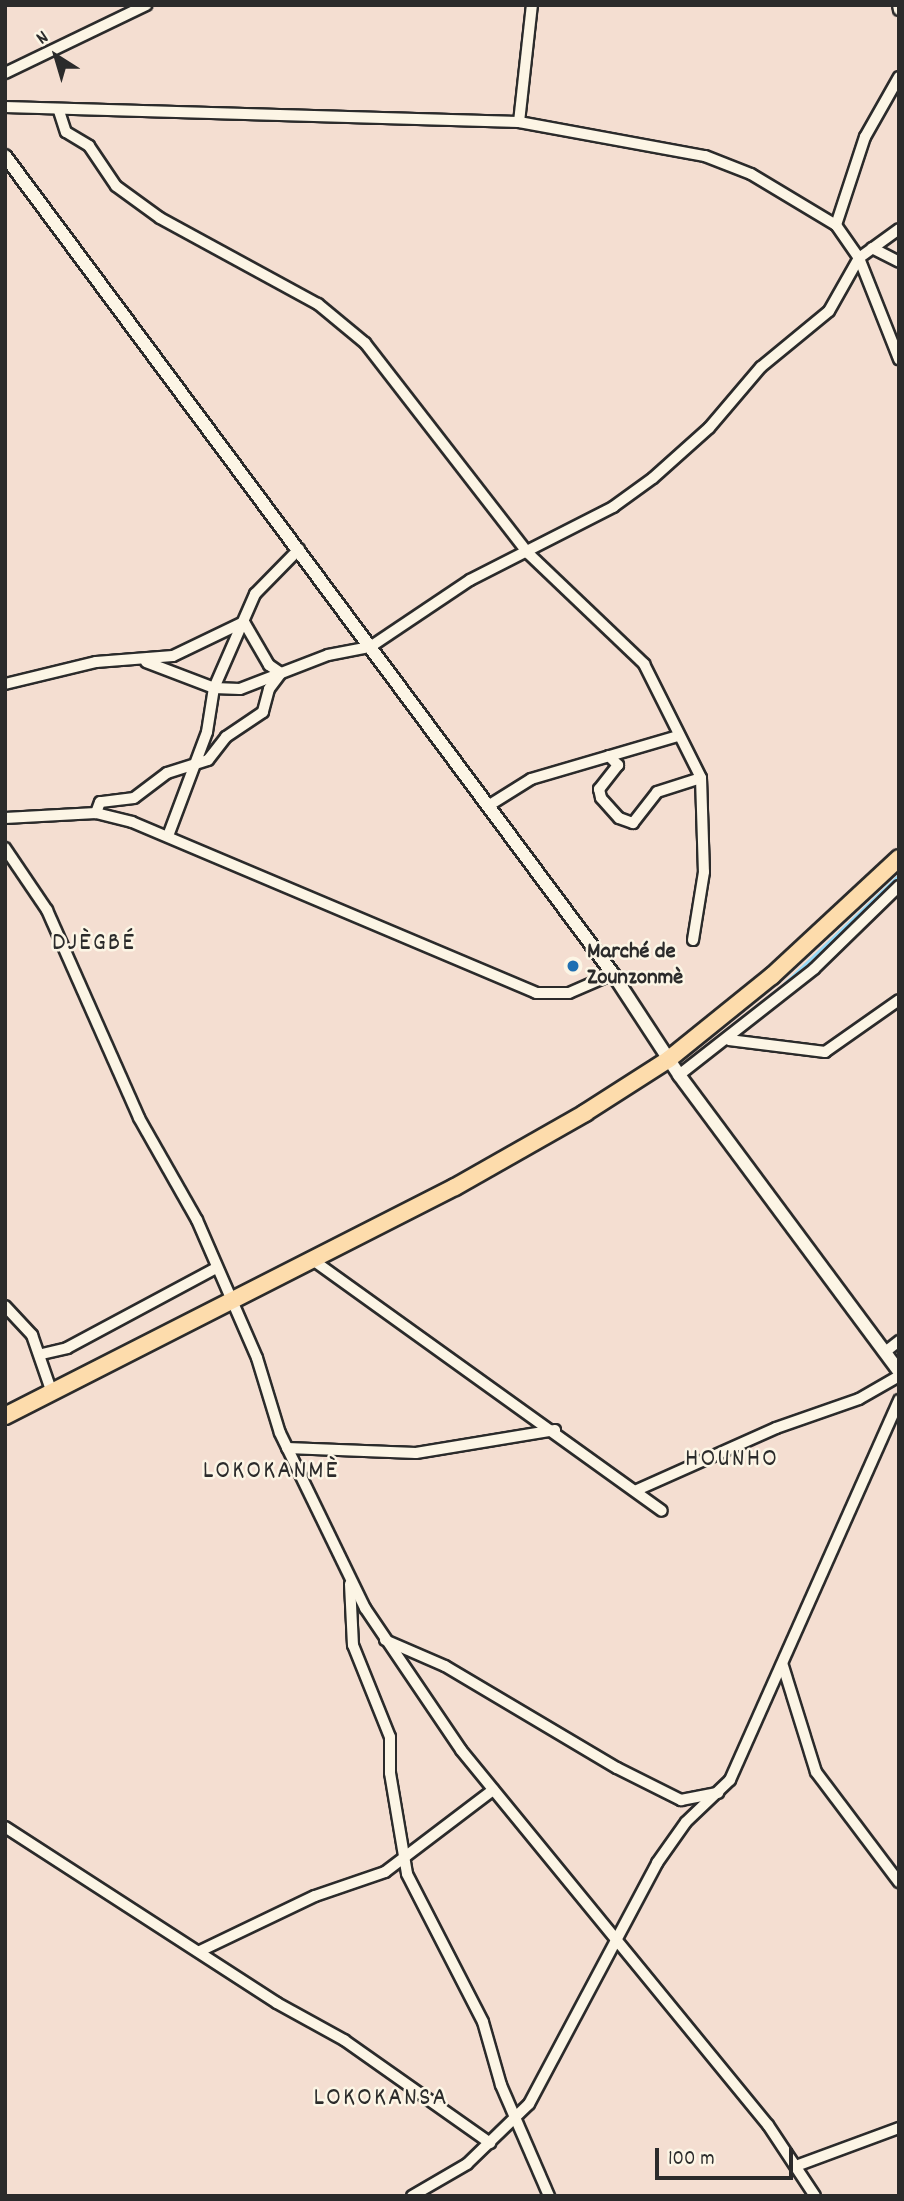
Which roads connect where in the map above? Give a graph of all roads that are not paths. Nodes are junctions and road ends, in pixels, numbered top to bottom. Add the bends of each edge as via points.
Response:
1 (146, 5) edge
2 (533, 5) edge
3 (5, 73) edge
4 (899, 77) edge
5 (5, 107) edge
6 (59, 111) junction
7 (519, 122) junction
8 (5, 156) edge
9 (836, 225) junction
10 (899, 229) edge
11 (872, 248) junction
12 (859, 258) junction
13 (899, 262) edge
14 (899, 359) edge
15 (299, 549) junction
16 (528, 553) junction
17 (244, 622) junction
18 (370, 647) junction
19 (146, 662) junction
20 (277, 677) junction
21 (5, 684) edge
22 (214, 688) junction
23 (206, 732) junction
24 (678, 736) junction
25 (226, 737) junction
26 (609, 756) junction
27 (194, 765) junction
28 (701, 778) junction
29 (488, 806) junction
30 (96, 813) junction
31 (8, 820) edge
32 (168, 836) junction
33 (5, 848) edge
34 (899, 858) edge
35 (899, 886) edge
36 (693, 940) dead end
37 (808, 961) junction
38 (613, 974) junction
39 (899, 1000) edge
40 (729, 1040) junction
41 (669, 1059) junction
42 (679, 1075) junction
43 (310, 1258) junction
44 (216, 1268) junction
45 (229, 1297) junction
46 (5, 1306) edge
47 (899, 1341) edge
48 (885, 1352) junction
49 (42, 1354) junction
50 (899, 1373) edge
51 (51, 1390) junction
52 (899, 1400) edge
53 (5, 1416) edge
54 (555, 1430) junction
55 (287, 1448) junction
56 (637, 1490) junction
57 (662, 1511) dead end
58 (350, 1581) junction
59 (385, 1640) junction
60 (783, 1665) junction
61 (493, 1790) junction
62 (722, 1792) junction
63 (5, 1827) edge
64 (404, 1860) junction
65 (899, 1882) edge
66 (612, 1939) junction
67 (200, 1951) junction
68 (518, 2117) junction
69 (899, 2128) edge
70 (490, 2143) junction
71 (796, 2166) junction
72 (412, 2196) edge
73 (549, 2196) edge
74 (815, 2196) edge

1 - 3 street
2 - 7 street
4 - 9 street via 865,137
5 - 6 street
6 - 7 street
6 - 16 street via 66,132 89,146 117,186 160,218 318,304 356,334 419,407 466,480 515,529
7 - 9 street via 705,156 751,174
8 - 15 street
9 - 12 street
10 - 11 street
11 - 12 street
11 - 13 street
12 - 14 street
12 - 16 street via 829,310 761,367 689,447 613,507
15 - 17 street via 263,581
15 - 18 street
16 - 18 street via 470,580
16 - 24 street via 631,648
17 - 19 street via 197,648
17 - 20 street via 269,665 281,673
17 - 22 street
18 - 20 street via 328,655
18 - 29 street
19 - 21 street via 96,662
19 - 22 street
20 - 22 street via 240,689
20 - 25 street via 263,712
22 - 23 street
23 - 25 street
23 - 27 street
24 - 26 street
24 - 28 street
25 - 27 street via 208,760
26 - 28 street via 618,765 599,789 601,798 619,818 633,823 657,792
26 - 29 street via 531,779
27 - 30 street via 167,773 134,798 100,802
27 - 32 street
28 - 36 street via 704,872
29 - 38 street
30 - 31 street
30 - 32 street
32 - 38 street via 536,993 569,993
33 - 44 street via 47,910 88,1012 117,1059 139,1118 186,1198
34 - 37 main road
35 - 37 street
37 - 40 street
37 - 41 main road
38 - 41 street
39 - 40 street via 825,1052
40 - 42 street
41 - 42 street
41 - 43 main road via 492,1167
42 - 48 street
43 - 45 main road
43 - 54 street
44 - 45 street
44 - 49 street via 67,1348
45 - 51 main road
45 - 55 street via 257,1358
46 - 49 street
47 - 48 street
48 - 50 street
49 - 51 street
50 - 56 street via 859,1399 776,1428
51 - 53 main road
52 - 60 street
54 - 55 street via 416,1453
54 - 56 street
55 - 58 street
56 - 57 street
58 - 59 street
58 - 64 street via 353,1645 390,1737 390,1773
59 - 61 street
59 - 62 street via 445,1666 617,1768 681,1800
60 - 62 street
60 - 65 street via 816,1772
61 - 64 street
61 - 66 street
62 - 66 street via 681,1829
63 - 67 street
64 - 67 street
64 - 68 street via 483,2022 500,2085
66 - 68 street via 543,2082
66 - 71 street via 768,2125
67 - 70 street via 394,2073
68 - 70 street
68 - 73 street
69 - 71 street
70 - 72 street via 467,2164
71 - 74 street

